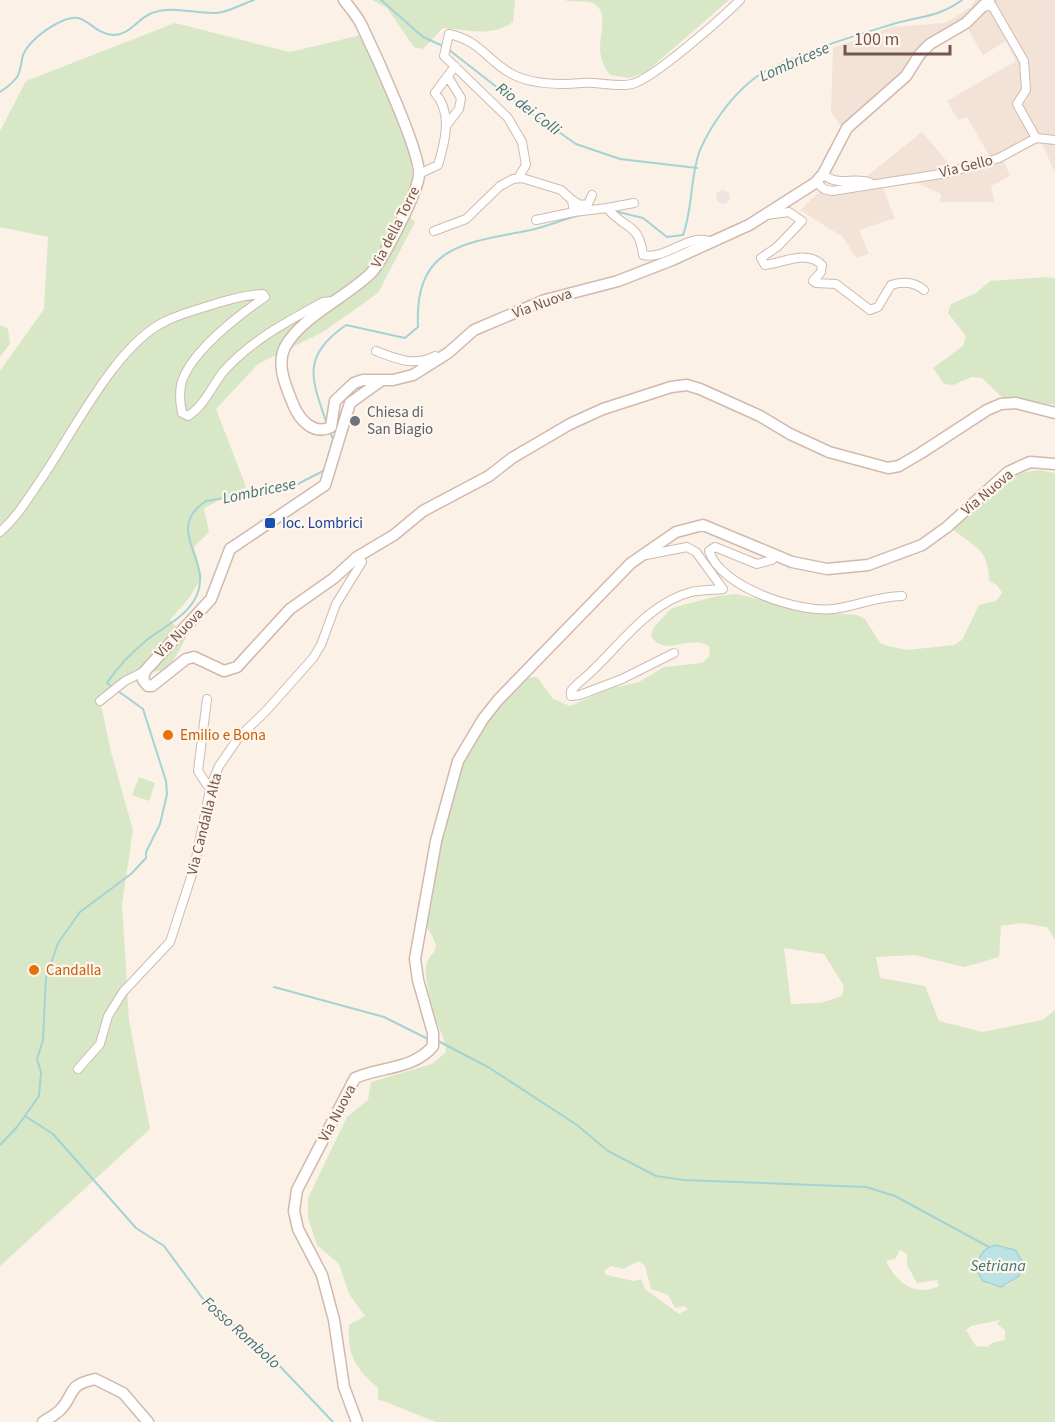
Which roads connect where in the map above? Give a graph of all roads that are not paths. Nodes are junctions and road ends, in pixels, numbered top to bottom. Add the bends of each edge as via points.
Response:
1 (344, 0) edge
2 (740, 0) edge
3 (986, 4) edge
4 (455, 66) junction
5 (448, 77) junction
6 (446, 126) junction
7 (1036, 138) junction
8 (1055, 140) edge
9 (420, 174) junction
10 (518, 178) junction
11 (819, 178) junction
12 (592, 195) dead end
13 (572, 200) junction
14 (634, 203) dead end
15 (607, 208) junction
16 (574, 212) junction
17 (765, 215) junction
18 (536, 220) dead end
19 (434, 231) dead end
20 (709, 241) junction
21 (924, 290) dead end
22 (333, 301) junction
23 (376, 351) dead end
24 (448, 353) junction
25 (382, 380) junction
26 (1055, 413) edge
27 (1055, 464) edge
28 (0, 532) edge
29 (776, 555) junction
30 (357, 557) junction
31 (636, 558) junction
32 (902, 596) dead end
33 (674, 653) dead end
34 (145, 671) junction
35 (207, 699) dead end
36 (100, 701) dead end
37 (211, 785) junction
38 (78, 1069) dead end
39 (44, 1422) edge
40 (148, 1422) edge
41 (357, 1422) edge

1 - 9 street, Via della Torre via 362,26 394,97
2 - 4 street via 651,75 630,85 534,81 510,73 469,39 449,34 444,49 448,62
3 - 7 street via 991,4 1024,61 1026,90 1017,104
3 - 11 street, Via Nuova via 966,23 930,44 906,76 847,128
4 - 5 street
4 - 10 street via 514,126 526,165
5 - 6 street via 435,93 443,101
5 - 6 street via 461,98 459,109
6 - 9 street via 438,165
7 - 8 street
7 - 11 street, Via Gello via 990,162 947,173 873,183
9 - 22 street, Via della Torre via 412,199 373,271
10 - 13 street via 561,190
10 - 19 street via 500,186 466,219
11 - 17 street, Via Nuova
12 - 13 street via 588,204
13 - 16 street
14 - 15 street
15 - 16 street
15 - 20 street via 641,237 643,255 653,257 699,238
16 - 18 street
17 - 20 street, Via Nuova
17 - 21 street via 789,212 802,221 761,258 765,265 798,257 812,258 822,265 813,280 816,283 836,284 870,310 878,307 891,285 900,282
20 - 24 street, Via Nuova via 618,281 545,300 474,330
22 - 25 street, Via della Torre via 298,329 285,349 281,369 298,416 306,425 325,428 335,401 348,387 363,380
22 - 28 street via 323,302 275,328 224,372 188,416 182,413 180,399 182,381 190,366 212,340 265,297 252,294 165,321 121,360 81,414 20,511
23 - 24 street via 412,362
24 - 25 street, Via Nuova via 413,375
25 - 34 street, Via Nuova via 350,403 325,485 231,549 211,599
26 - 30 street, Via Nuova via 1016,403 1001,404 906,462 888,468 829,452 700,389 687,385 671,387 603,409 543,438 489,476 423,511 394,535
27 - 29 street, Via Nuova via 1030,462 1008,472 922,545 868,565 827,568
29 - 31 street, Via Nuova via 703,525 676,532
29 - 32 street via 757,564 715,547 709,551 736,583 774,600 832,609 880,597
30 - 34 street, Via Nuova via 291,609 237,667 224,671 194,657 152,686 143,680
30 - 37 street, Via Candalla Alta via 362,562 336,604 313,658 239,737
31 - 33 street via 687,547 696,552 723,589 691,592 655,612 624,636 577,684 572,696 622,679
31 - 41 street, Via Nuova via 498,700 459,761 436,841 415,959 433,1046 424,1057 401,1067 355,1078 297,1190 294,1211 298,1229 322,1275 334,1320 344,1387
34 - 36 street
35 - 37 street via 198,771
37 - 38 street, Via Candalla Alta via 194,868 170,942 123,992 108,1017 100,1044
39 - 40 street via 61,1409 80,1383 95,1379 123,1393

